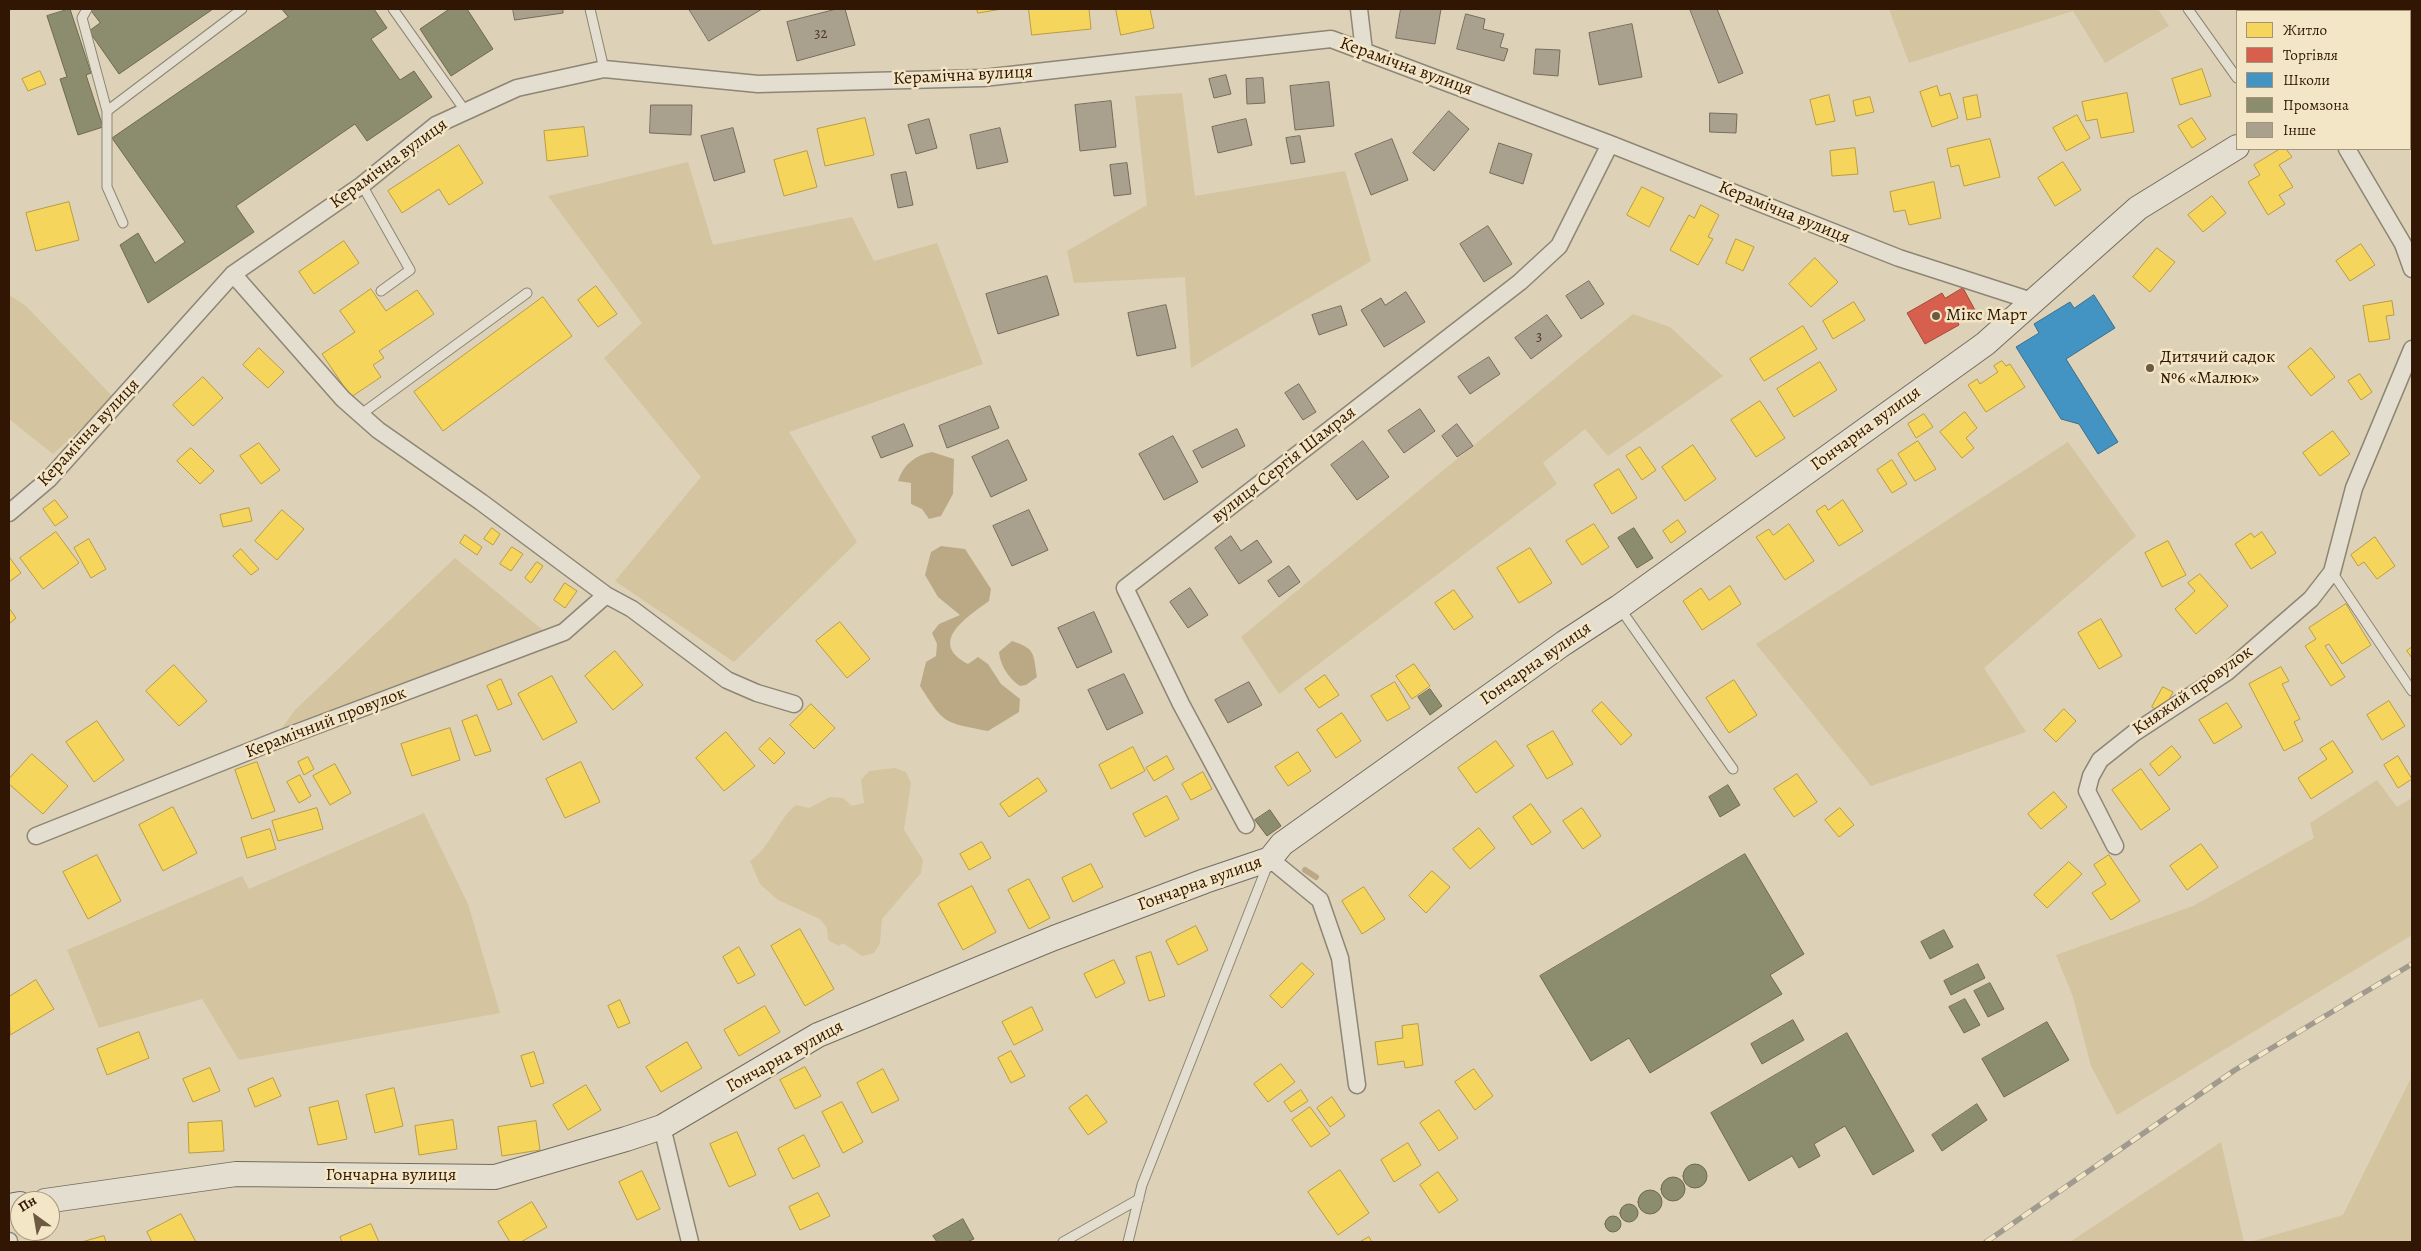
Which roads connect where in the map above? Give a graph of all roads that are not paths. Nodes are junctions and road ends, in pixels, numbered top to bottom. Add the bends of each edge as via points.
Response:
1 (87, 9) edge
2 (242, 9) edge
3 (393, 9) edge
4 (590, 9) edge
5 (1359, 9) edge
6 (2188, 9) edge
7 (1364, 51) junction
8 (604, 69) junction
9 (2236, 77) edge
10 (107, 111) junction
11 (466, 112) junction
12 (1610, 144) junction
13 (2236, 148) edge
14 (2348, 150) edge
15 (362, 185) junction
16 (123, 223) dead end
17 (2412, 269) edge
18 (233, 274) junction
19 (381, 291) dead end
20 (527, 293) dead end
21 (2032, 301) junction
22 (2412, 349) edge
23 (360, 415) junction
24 (9, 513) edge
25 (2332, 572) junction
26 (606, 595) junction
27 (1618, 607) junction
28 (2412, 691) edge
29 (794, 704) dead end
30 (1734, 769) dead end
31 (1246, 825) dead end
32 (36, 836) dead end
33 (2115, 846) dead end
34 (1270, 859) junction
35 (1357, 1085) dead end
36 (662, 1127) junction
37 (60, 1199) edge
38 (1139, 1199) junction
39 (690, 1242) edge
40 (1063, 1242) edge
41 (1128, 1242) edge

1 - 10 lane via 82,18
2 - 10 lane
3 - 11 lane
4 - 8 lane
5 - 7 street
6 - 9 lane
7 - 8 street, Керамічна вулиця via 1331,39 983,78 758,84
7 - 12 street, Керамічна вулиця
8 - 11 street, Керамічна вулиця via 517,88
10 - 16 lane via 107,187
11 - 15 street, Керамічна вулиця via 436,125
12 - 21 street, Керамічна вулиця via 1899,258
12 - 31 street, вулиця Сергія Шамрая via 1559,246 1520,282 1125,588 1181,704
13 - 21 street, Гончарна вулиця via 2138,208
14 - 17 street via 2403,244
15 - 18 street, Керамічна вулиця
15 - 19 lane via 410,270
18 - 23 street
18 - 24 street, Керамічна вулиця via 49,478
20 - 23 lane
21 - 27 street, Гончарна вулиця via 1984,344
22 - 25 street, Княжий провулок via 2354,488
23 - 26 street
25 - 28 lane
25 - 33 street, Княжий провулок via 2311,600 2227,672 2100,760 2087,791
26 - 29 street via 632,609 727,680
26 - 32 street, Керамічний провулок via 564,632
27 - 30 lane
27 - 34 street, Гончарна вулиця via 1282,844
34 - 35 street via 1320,900 1340,958
34 - 36 street, Гончарна вулиця via 1054,938 818,1035
34 - 38 lane
36 - 37 street, Гончарна вулиця via 495,1177 236,1174
36 - 39 street
38 - 40 lane
38 - 41 lane

